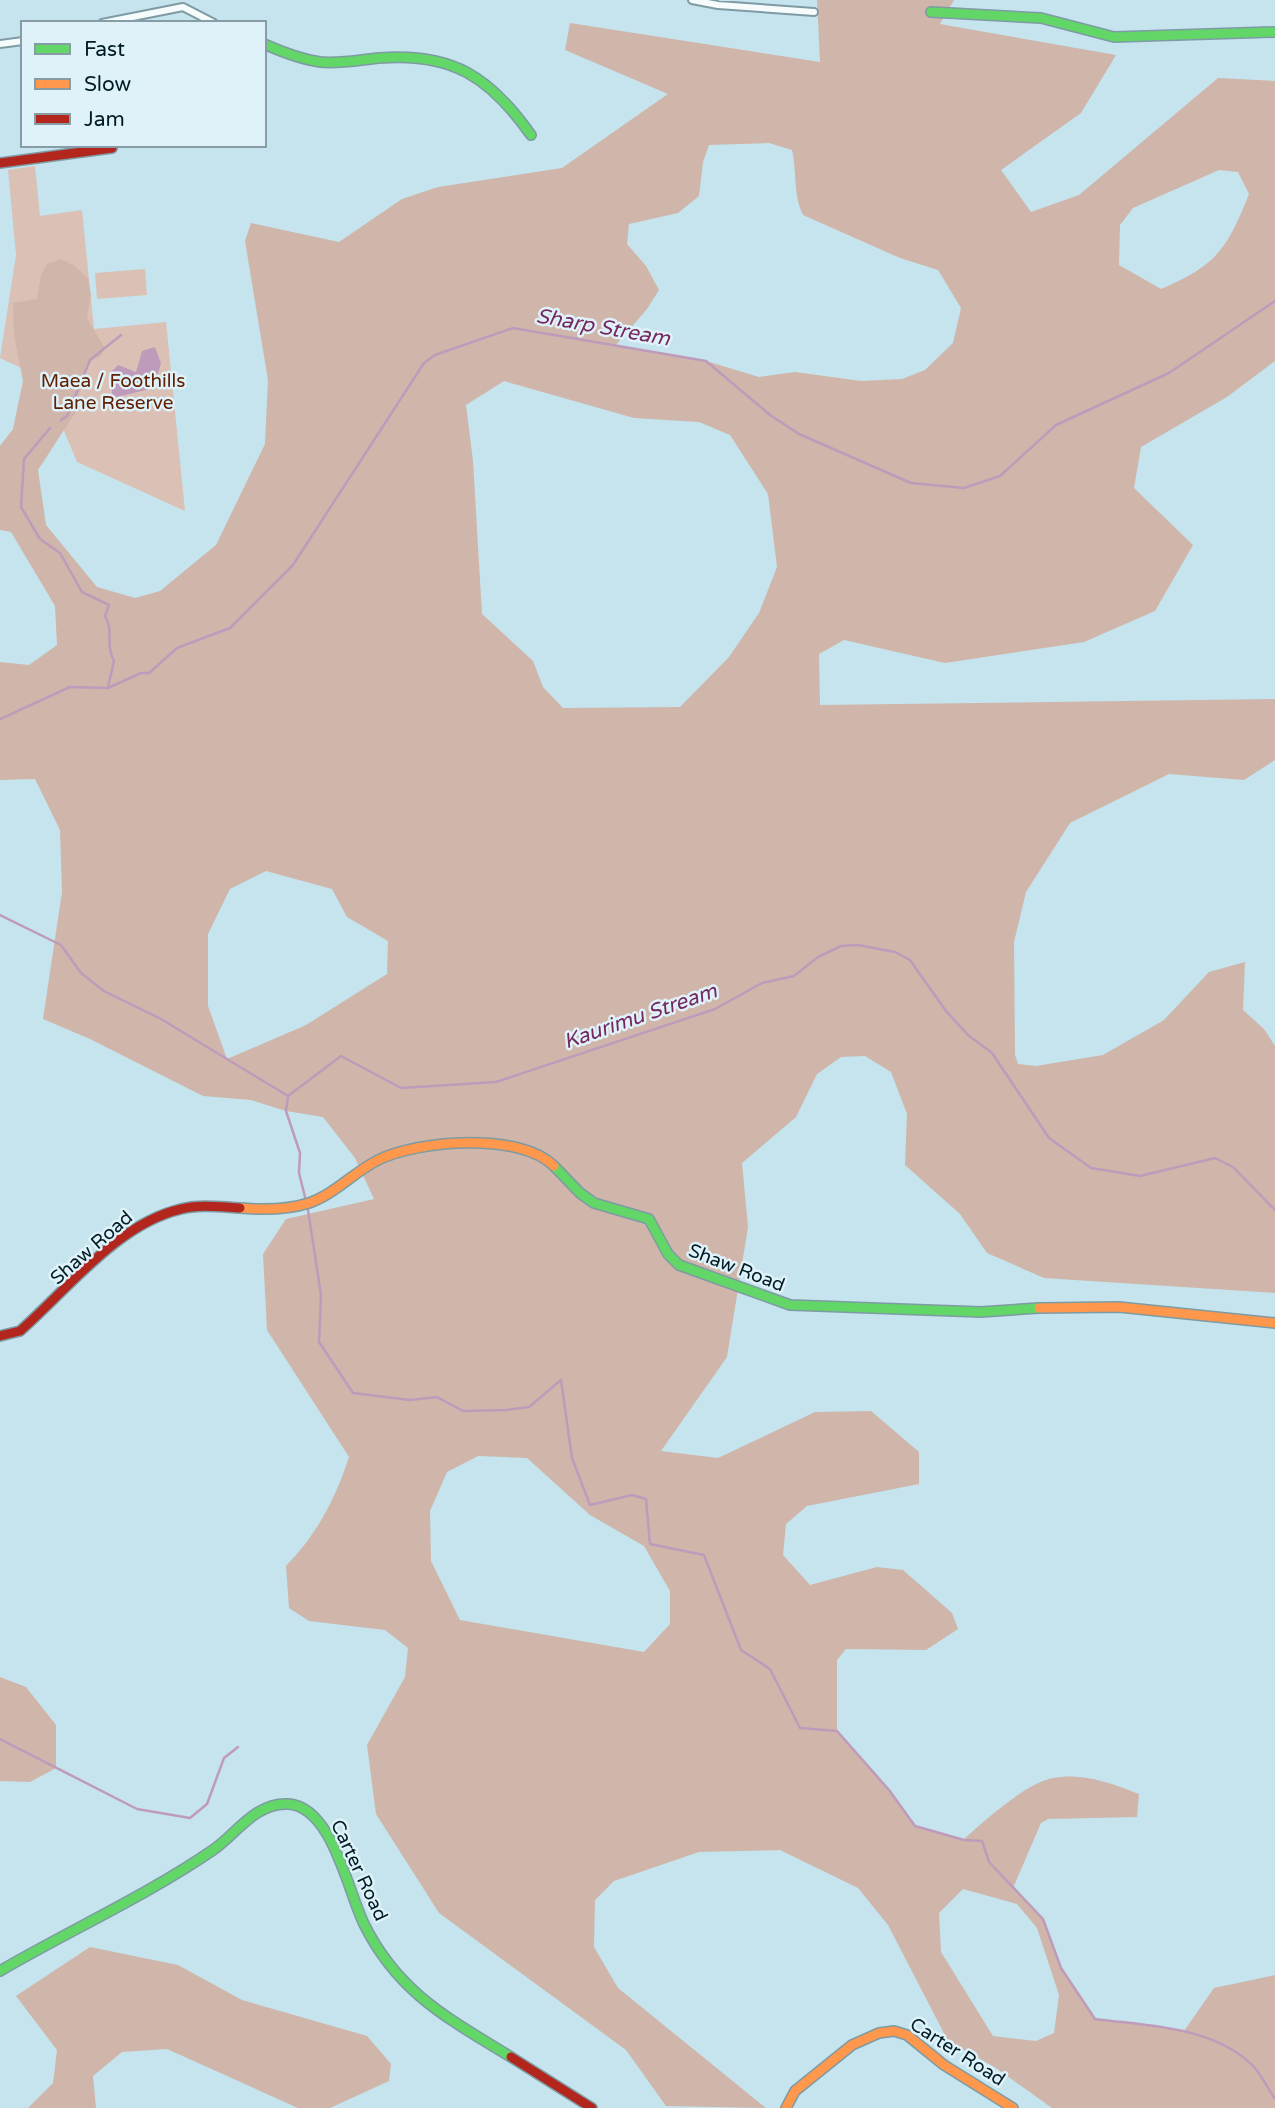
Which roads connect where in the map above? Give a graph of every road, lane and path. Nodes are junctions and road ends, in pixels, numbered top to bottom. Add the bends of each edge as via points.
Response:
1 (175, 0) edge
2 (692, 0) edge
3 (185, 3) edge
4 (169, 8) junction
5 (814, 12) dead end
6 (931, 12) dead end
7 (111, 21) edge
8 (211, 21) edge
9 (1275, 32) edge
10 (21, 41) edge
11 (0, 44) edge
12 (266, 45) edge
13 (531, 135) dead end
14 (112, 148) dead end
15 (0, 163) edge
16 (1275, 1323) edge
17 (0, 1336) edge
18 (0, 1971) edge
19 (592, 2108) edge
20 (786, 2108) edge
21 (1013, 2108) edge

1 - 4 street
2 - 5 street
3 - 4 street via 179,10
3 - 8 street
4 - 7 street
6 - 9 street via 1041,18 1114,37
10 - 11 street
12 - 13 street via 315,61 408,55 443,60 474,72 487,83
14 - 15 street
16 - 17 street, Shaw Road via 1119,1307 981,1312 779,1303 680,1265 668,1254 649,1219 595,1203 531,1149 457,1144 415,1148 377,1161 314,1201 266,1210 185,1208 151,1218 20,1331
18 - 19 street, Carter Road via 211,1852 257,1813 284,1803 299,1805 323,1827 359,1914 403,1984 427,2005
20 - 21 street, Carter Road via 795,2091 852,2045 894,2031 907,2035 944,2065

